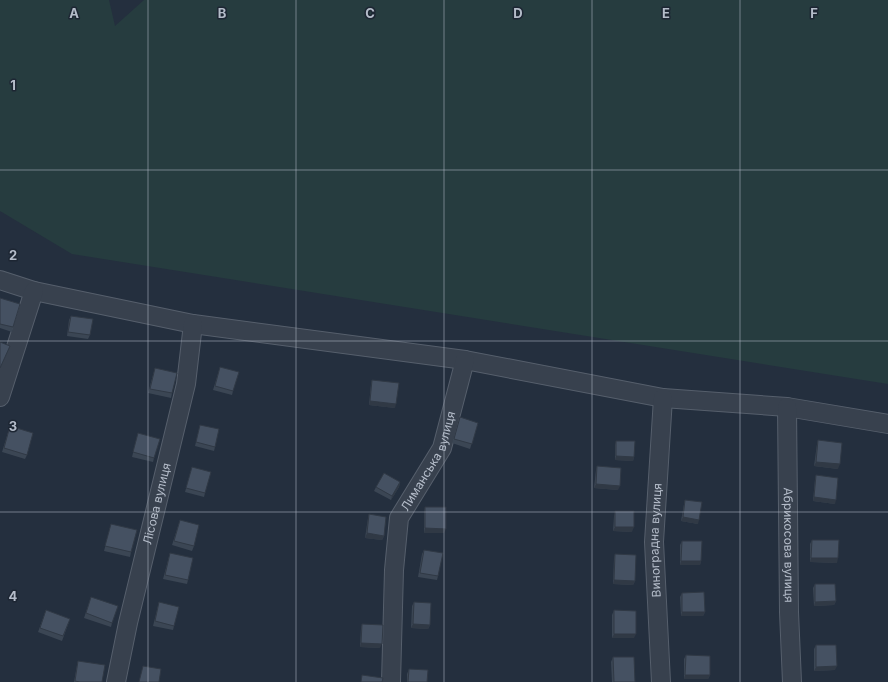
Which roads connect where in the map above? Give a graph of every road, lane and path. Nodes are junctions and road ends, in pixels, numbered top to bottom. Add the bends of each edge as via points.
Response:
1 (0, 280) edge
2 (34, 291) junction
3 (193, 324) junction
4 (465, 360) junction
5 (0, 397) edge
6 (662, 398) junction
7 (787, 407) junction
8 (888, 424) edge
9 (116, 682) edge
10 (391, 682) edge
11 (661, 682) edge
12 (792, 682) edge

1 - 2 street
2 - 3 street
2 - 5 street
3 - 4 street
3 - 9 street, Лісова вулиця via 186,384
4 - 6 street
4 - 10 street, Лиманська вулиця via 442,448 399,518 394,570
6 - 7 street
6 - 11 street, Виноградна вулиця via 654,542
7 - 8 street
7 - 12 street, Абрикосова вулиця

